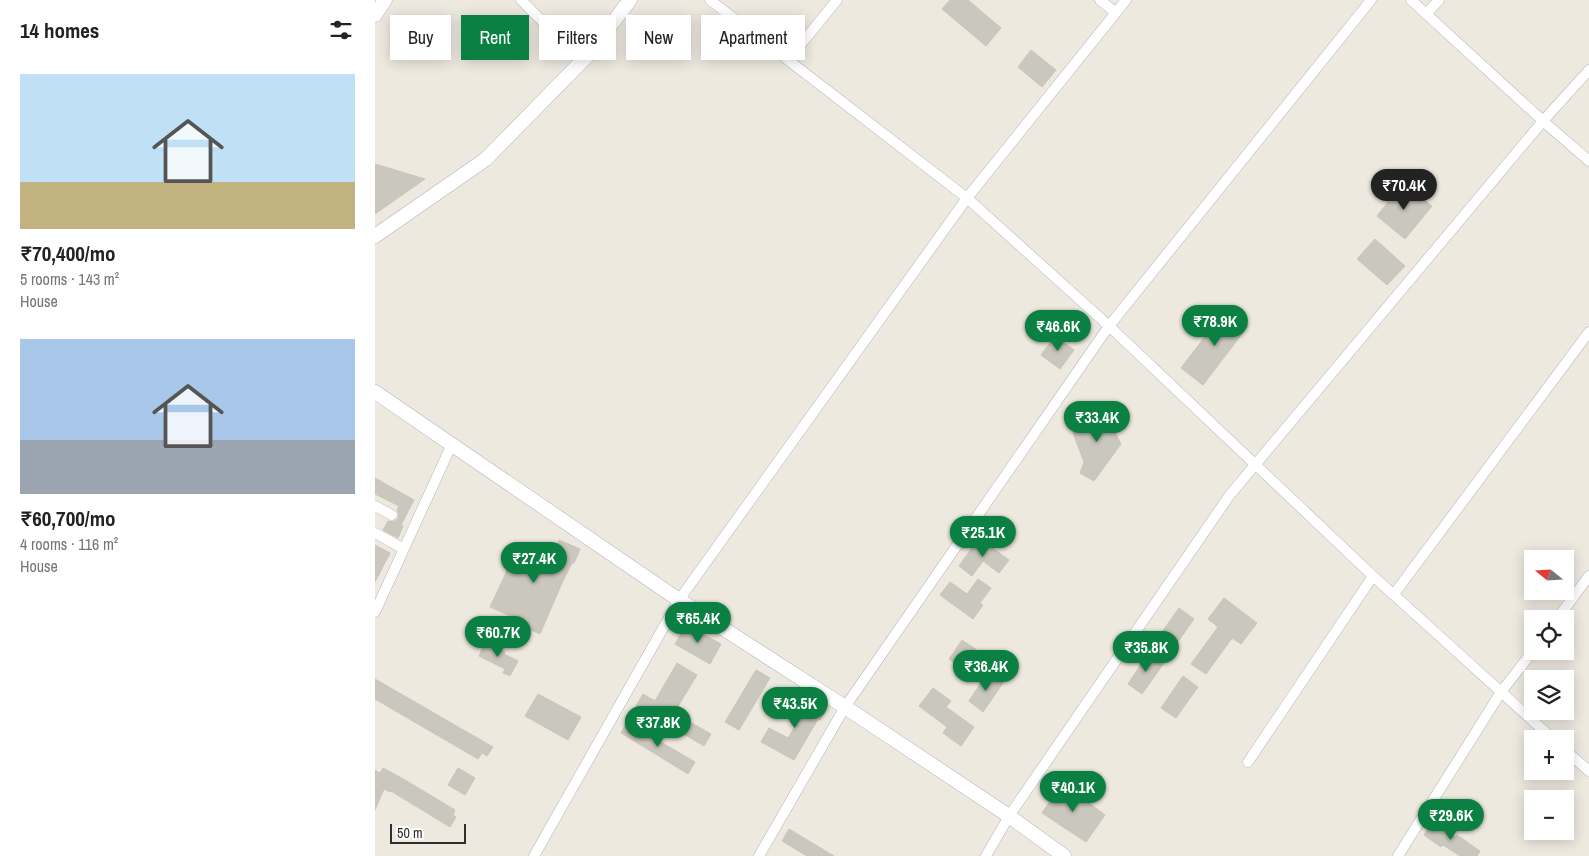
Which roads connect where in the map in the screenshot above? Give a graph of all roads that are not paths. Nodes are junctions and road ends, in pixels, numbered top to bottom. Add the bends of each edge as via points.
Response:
1 (385, 0) edge
2 (521, 0) edge
3 (630, 0) edge
4 (710, 0) edge
5 (837, 0) edge
6 (1100, 0) edge
7 (1126, 0) edge
8 (1371, 0) edge
9 (1411, 0) edge
10 (1439, 0) edge
11 (1115, 12) junction
12 (1426, 14) junction
13 (375, 15) edge
14 (730, 15) edge
15 (539, 18) edge
16 (616, 18) edge
17 (805, 40) edge
18 (583, 60) edge
19 (789, 60) edge
20 (1589, 70) edge
21 (1543, 121) junction
22 (1589, 161) edge
23 (967, 198) junction
24 (375, 236) edge
25 (1109, 326) junction
26 (1589, 332) edge
27 (375, 392) edge
28 (451, 444) junction
29 (1254, 465) junction
30 (378, 507) edge
31 (392, 515) dead end
32 (375, 519) edge
33 (375, 533) edge
34 (404, 549) junction
35 (1373, 576) junction
36 (1589, 576) edge
37 (1394, 594) junction
38 (679, 600) junction
39 (1564, 610) edge
40 (375, 612) edge
41 (1526, 660) edge
42 (1501, 692) junction
43 (845, 707) junction
44 (1543, 730) edge
45 (1574, 758) edge
46 (1248, 762) dead end
47 (1589, 771) edge
48 (1009, 816) junction
49 (534, 856) edge
50 (759, 856) edge
51 (986, 856) edge
52 (1064, 856) edge
53 (1398, 856) edge

1 - 13 street
2 - 15 street
3 - 16 street
4 - 14 street
5 - 17 street
6 - 11 street
7 - 11 street
8 - 25 street
9 - 12 street
10 - 12 street
11 - 23 street
12 - 21 street
18 - 24 street via 486,158
19 - 23 street
20 - 21 street
21 - 22 street
21 - 29 street
23 - 25 street
23 - 38 street
25 - 29 street
25 - 43 street
26 - 37 street
27 - 28 street
28 - 34 street
28 - 38 street
29 - 35 street
29 - 48 street via 1229,496
30 - 31 street
30 - 32 street
33 - 34 street
34 - 40 street
35 - 37 street
35 - 46 street
36 - 39 street
37 - 42 street
38 - 43 street
38 - 49 street
41 - 42 street
42 - 44 street
42 - 53 street
43 - 48 street
43 - 50 street
45 - 47 street
48 - 51 street
48 - 52 street

